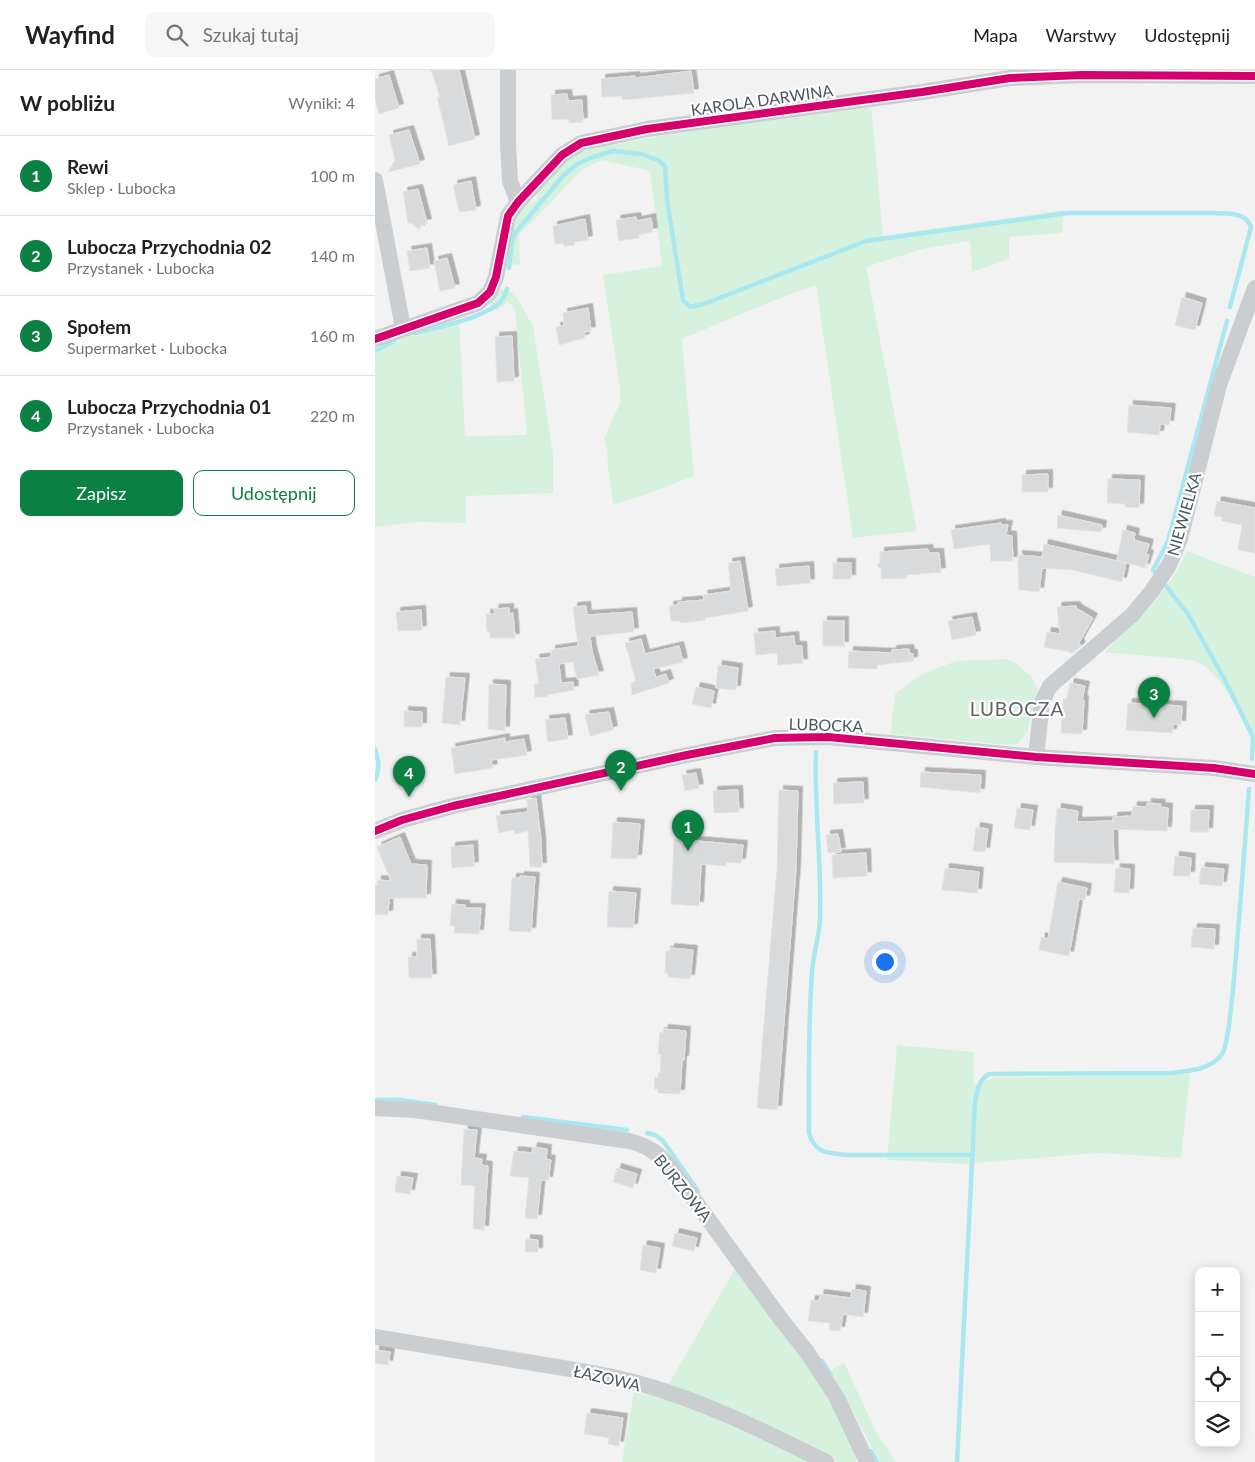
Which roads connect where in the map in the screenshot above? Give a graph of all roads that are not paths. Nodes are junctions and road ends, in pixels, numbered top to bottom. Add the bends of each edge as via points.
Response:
1 (507, 70) edge
2 (1255, 76) edge
3 (375, 180) edge
4 (518, 202) junction
5 (1255, 288) edge
6 (403, 328) junction
7 (375, 340) edge
8 (1036, 758) junction
9 (1255, 774) edge
10 (375, 831) edge
11 (375, 1108) edge
12 (375, 1338) edge
13 (826, 1462) edge
14 (867, 1462) edge

1 - 4 street via 510,181
2 - 4 street, KAROLA DARWINA via 1010,78 647,130 581,143 562,155
3 - 6 street
4 - 6 street, KAROLA DARWINA via 508,216 490,292 478,303
5 - 8 street, NIEWIELKA via 1219,385 1180,539 1166,570 1132,616 1050,686 1042,702
6 - 7 street, KAROLA DARWINA
8 - 9 street, LUBOCKA via 1214,768
8 - 10 street, LUBOCKA via 828,737 775,738 453,806
11 - 14 street, BURZOWA via 434,1113 629,1141 659,1154 807,1352 837,1398
12 - 13 street, ŁAZOWA via 630,1381 688,1400 771,1434

